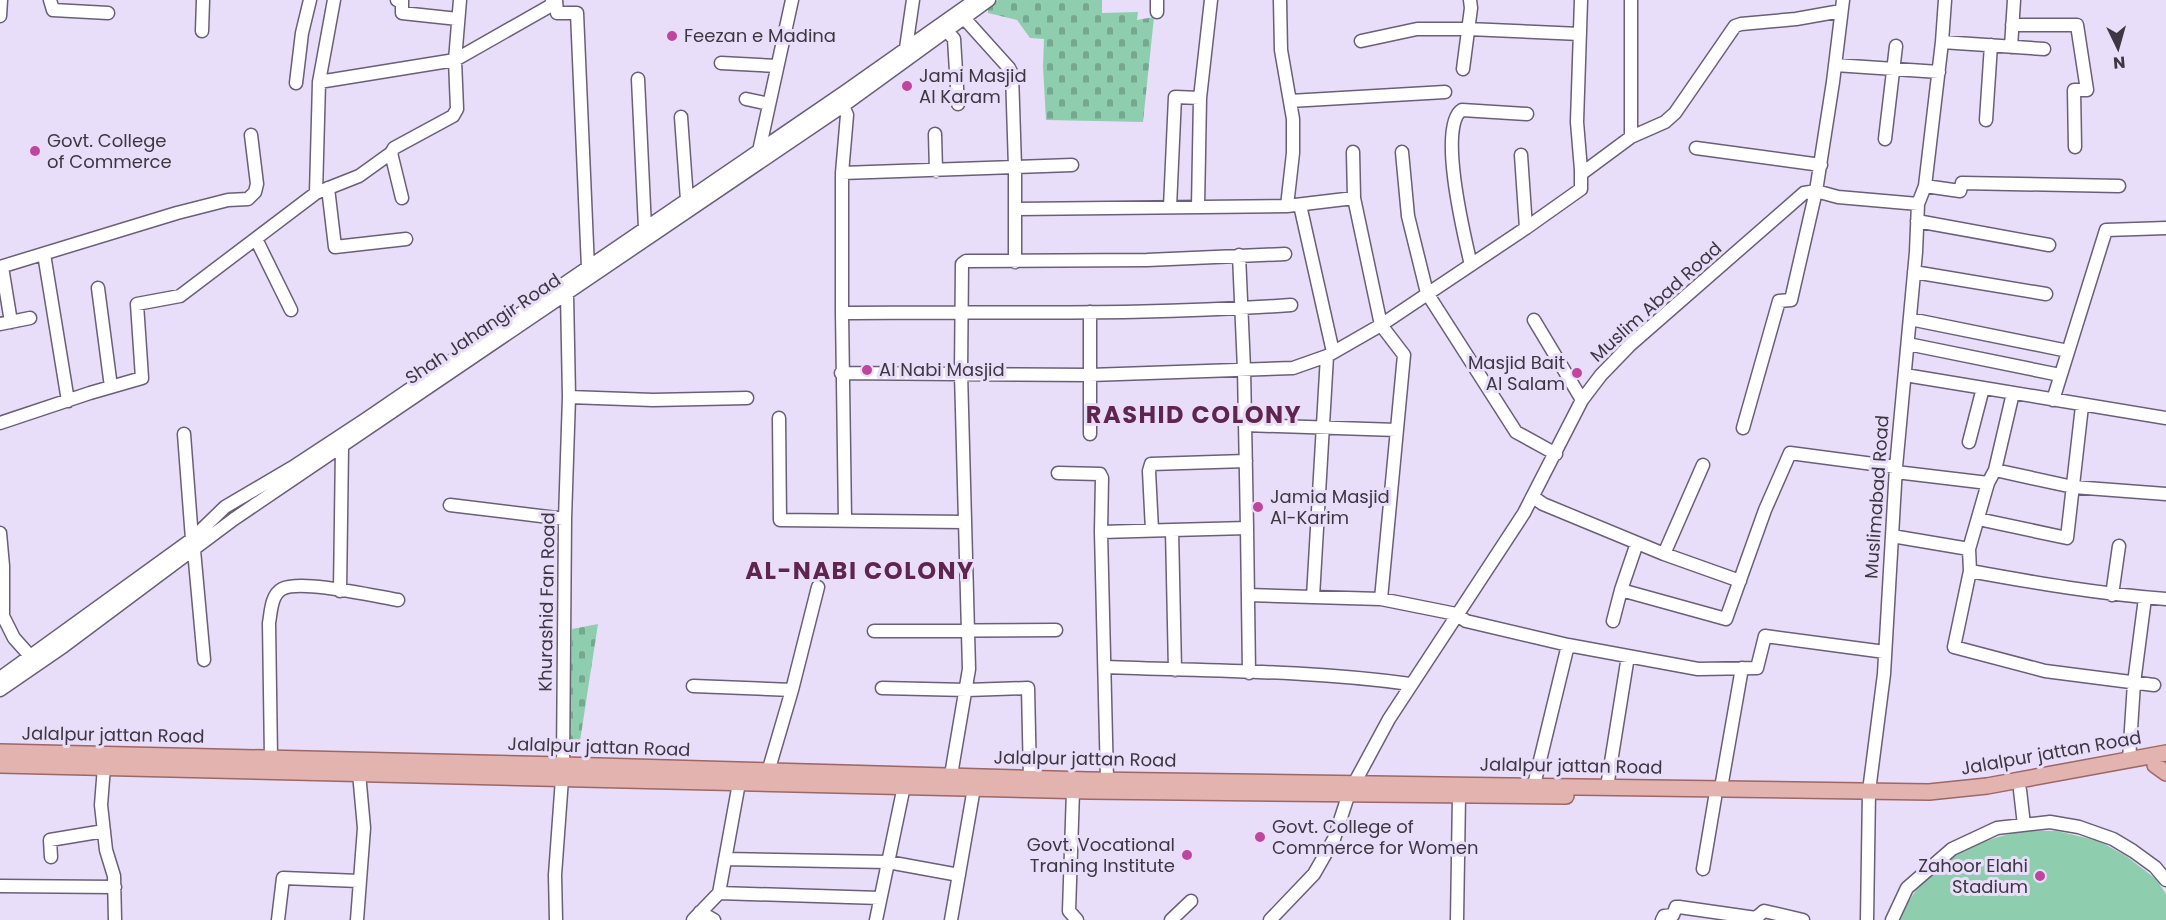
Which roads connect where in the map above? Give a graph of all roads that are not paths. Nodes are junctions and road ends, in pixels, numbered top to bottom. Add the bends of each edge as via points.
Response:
1 (1, 0) edge
2 (50, 0) edge
3 (203, 0) edge
4 (309, 0) edge
5 (334, 0) edge
6 (397, 0) edge
7 (460, 0) edge
8 (554, 0) edge
9 (792, 0) edge
10 (913, 0) edge
11 (974, 0) edge
12 (989, 0) edge
13 (1211, 0) edge
14 (1280, 0) edge
15 (1470, 0) edge
16 (1581, 0) edge
17 (1631, 0) edge
18 (1945, 0) edge
19 (2014, 0) edge
20 (1842, 6) edge
21 (108, 13) dead end
22 (0, 16) edge
23 (964, 18) junction
24 (458, 19) junction
25 (2012, 25) junction
26 (1468, 29) junction
27 (202, 31) dead end
28 (947, 31) junction
29 (1580, 34) junction
30 (1361, 41) dead end
31 (1942, 42) junction
32 (1991, 45) junction
33 (1896, 46) dead end
34 (2011, 47) junction
35 (906, 48) junction
36 (2044, 49) dead end
37 (455, 60) junction
38 (720, 63) dead end
39 (1835, 65) junction
40 (777, 66) junction
41 (1462, 69) dead end
42 (1893, 69) junction
43 (1939, 72) junction
44 (638, 79) dead end
45 (319, 82) junction
46 (296, 83) dead end
47 (1445, 92) dead end
48 (1200, 98) junction
49 (746, 99) dead end
50 (1290, 101) junction
51 (769, 104) junction
52 (958, 104) dead end
53 (843, 106) junction
54 (1527, 114) dead end
55 (681, 117) dead end
56 (1986, 120) dead end
57 (935, 134) dead end
58 (251, 135) dead end
59 (1631, 137) junction
60 (1885, 139) dead end
61 (2075, 147) dead end
62 (1696, 148) dead end
63 (759, 151) junction
64 (1353, 152) dead end
65 (1402, 152) dead end
66 (391, 153) junction
67 (1521, 155) dead end
68 (1072, 165) dead end
69 (1821, 165) junction
70 (1015, 167) junction
71 (936, 171) junction
72 (842, 173) junction
73 (1581, 174) junction
74 (1925, 186) junction
75 (2119, 186) dead end
76 (322, 190) junction
77 (1816, 191) junction
78 (402, 198) dead end
79 (1354, 198) junction
80 (687, 200) junction
81 (1918, 204) junction
82 (1293, 206) junction
83 (1170, 207) junction
84 (1198, 207) junction
85 (1015, 209) junction
86 (1917, 221) junction
87 (645, 228) junction
88 (1526, 228) junction
89 (2166, 228) edge
90 (256, 239) junction
91 (406, 239) dead end
92 (2049, 245) dead end
93 (44, 254) junction
94 (1285, 254) dead end
95 (1239, 255) junction
96 (1015, 262) junction
97 (1471, 264) junction
98 (1, 267) edge
99 (588, 268) junction
100 (1914, 272) junction
101 (98, 288) dead end
102 (564, 290) junction
103 (1427, 293) junction
104 (2046, 294) dead end
105 (1291, 305) dead end
106 (1241, 308) junction
107 (291, 310) dead end
108 (962, 311) junction
109 (1090, 312) junction
110 (842, 314) junction
111 (30, 318) dead end
112 (1910, 319) junction
113 (1534, 320) dead end
114 (6, 323) edge
115 (1381, 325) junction
116 (1908, 344) junction
117 (2068, 351) junction
118 (1330, 354) junction
119 (1244, 369) junction
120 (841, 373) junction
121 (961, 373) junction
122 (1090, 375) junction
123 (1905, 375) junction
124 (2060, 375) junction
125 (111, 387) junction
126 (1983, 388) junction
127 (2013, 393) junction
128 (569, 398) junction
129 (747, 398) dead end
130 (1582, 400) junction
131 (2053, 400) junction
132 (68, 401) junction
133 (2082, 406) junction
134 (779, 418) dead end
135 (2166, 418) edge
136 (0, 423) edge
137 (1245, 425) junction
138 (1323, 428) junction
139 (1743, 428) dead end
140 (1397, 430) junction
141 (184, 434) dead end
142 (1090, 434) dead end
143 (1969, 442) dead end
144 (339, 443) junction
145 (1556, 454) junction
146 (1246, 461) junction
147 (1703, 465) dead end
148 (1896, 470) junction
149 (1995, 470) junction
150 (1058, 473) dead end
151 (1988, 483) junction
152 (2073, 487) junction
153 (2166, 494) edge
154 (1533, 497) junction
155 (450, 505) dead end
156 (565, 519) junction
157 (1978, 519) junction
158 (844, 520) junction
159 (965, 522) junction
160 (1247, 528) junction
161 (1152, 530) junction
162 (1172, 530) junction
163 (1101, 532) junction
164 (0, 533) edge
165 (1892, 536) junction
166 (1637, 543) junction
167 (193, 544) junction
168 (2119, 546) dead end
169 (1969, 549) junction
170 (1664, 554) junction
171 (1970, 571) junction
172 (1740, 581) junction
173 (818, 587) dead end
174 (1621, 590) junction
175 (340, 591) junction
176 (1249, 595) junction
177 (2112, 595) junction
178 (1313, 597) junction
179 (2145, 598) junction
180 (1381, 599) junction
181 (2166, 599) edge
182 (398, 600) dead end
183 (1456, 614) junction
184 (1613, 621) dead end
185 (1056, 630) dead end
186 (874, 631) dead end
187 (968, 632) junction
188 (1568, 645) junction
189 (1885, 652) junction
190 (1628, 656) junction
191 (31, 657) junction
192 (204, 660) dead end
193 (1105, 668) junction
194 (1742, 669) junction
195 (1175, 670) junction
196 (1250, 673) junction
197 (0, 678) edge
198 (2134, 683) junction
199 (1410, 684) junction
200 (2154, 685) dead end
201 (693, 686) dead end
202 (882, 688) dead end
203 (0, 690) edge
204 (792, 690) junction
205 (967, 690) junction
206 (0, 752) edge
207 (2166, 753) edge
208 (271, 758) junction
209 (2129, 760) junction
210 (201, 762) junction
211 (0, 765) edge
212 (104, 766) junction
213 (2162, 767) edge
214 (562, 772) junction
215 (768, 772) junction
216 (359, 773) junction
217 (649, 774) junction
218 (951, 775) junction
219 (1030, 778) junction
220 (1107, 780) junction
221 (923, 781) junction
222 (739, 783) junction
223 (1534, 785) junction
224 (904, 786) junction
225 (1084, 787) junction
226 (1606, 787) junction
227 (974, 788) junction
228 (1352, 788) junction
229 (2020, 790) junction
230 (1658, 792) junction
231 (1718, 793) junction
232 (1459, 795) junction
233 (1869, 796) junction
234 (2024, 825) junction
235 (104, 831) junction
236 (51, 856) dead end
237 (725, 859) junction
238 (888, 862) junction
239 (1703, 869) dead end
240 (959, 875) junction
241 (359, 880) junction
242 (2166, 880) edge
243 (0, 886) edge
244 (115, 887) junction
245 (719, 893) junction
246 (880, 898) junction
247 (1191, 901) dead end
248 (696, 916) edge
249 (1073, 918) edge
250 (115, 920) edge
251 (278, 920) edge
252 (357, 920) edge
253 (556, 920) edge
254 (714, 920) edge
255 (876, 920) edge
256 (951, 920) edge
257 (1171, 920) edge
258 (1270, 920) edge
259 (1457, 920) edge
260 (1662, 920) edge
261 (1803, 920) edge
262 (1867, 920) edge
263 (1892, 920) edge

1 - 22 street
2 - 21 street via 53,10
3 - 27 street
4 - 46 street
5 - 45 street
6 - 24 street via 402,1 402,13
7 - 24 street
8 - 37 street via 550,6
8 - 99 street via 557,13 577,13
9 - 40 street
10 - 35 street
11 - 35 street, Shah Jahangir Road
12 - 23 street, Shah Jahangir Road
13 - 48 street
14 - 50 street via 1281,51
15 - 26 street
16 - 29 street
17 - 59 street
18 - 31 street, Muslimabad Road
19 - 25 street
20 - 39 street
20 - 59 street via 1796,19 1735,26 1675,113 1665,122
23 - 28 street, Shah Jahangir Road
23 - 70 street via 1012,74
24 - 37 street
25 - 34 street
25 - 61 street via 2077,25 2087,90 2074,90
26 - 29 street
26 - 30 street via 1417,29
26 - 41 street
28 - 52 street via 954,39
28 - 53 street, Shah Jahangir Road
29 - 73 street via 1577,122
31 - 32 street
31 - 43 street, Muslimabad Road
32 - 34 street
32 - 56 street
33 - 42 street
34 - 36 street
35 - 63 street, Shah Jahangir Road
37 - 45 street
37 - 66 street via 455,113
38 - 40 street
39 - 42 street
39 - 69 street
40 - 51 street
42 - 43 street
42 - 60 street
43 - 74 street, Muslimabad Road
44 - 87 street
45 - 76 street
47 - 50 street
48 - 83 street via 1175,97
48 - 84 street
49 - 51 street
50 - 82 street
51 - 63 street
53 - 72 street via 847,115
53 - 102 street, Shah Jahangir Road
54 - 97 street via 1462,110 1455,119 1452,147 1456,199
55 - 80 street
57 - 71 street
58 - 93 street via 257,184 248,199 177,213
59 - 73 street
62 - 69 street
63 - 80 street, Shah Jahangir Road
64 - 79 street
65 - 103 street via 1408,216
66 - 76 street via 359,176
66 - 78 street
67 - 88 street
68 - 70 street
69 - 77 street
70 - 71 street
70 - 85 street
71 - 72 street
72 - 110 street
73 - 88 street via 1581,189
74 - 75 street via 1960,191 1962,183
74 - 81 street, Muslimabad Road
76 - 90 street
76 - 91 street via 335,247
77 - 81 street via 1838,197
77 - 130 street, Muslim Abad Road via 1804,193 1630,345
77 - 139 street via 1791,300 1779,301
79 - 82 street
79 - 115 street
80 - 87 street, Shah Jahangir Road
81 - 86 street, Muslimabad Road
82 - 84 street
82 - 118 street
83 - 84 street
83 - 85 street
85 - 96 street
86 - 92 street
86 - 100 street, Muslimabad Road
87 - 99 street, Shah Jahangir Road
88 - 97 street
89 - 117 street via 2106,230
90 - 107 street
90 - 125 street via 180,296 137,304 143,376
93 - 98 street
93 - 132 street
94 - 95 street
95 - 96 street
95 - 106 street
96 - 108 street via 962,264
97 - 103 street
98 - 114 street
99 - 102 street, Shah Jahangir Road
100 - 104 street
100 - 112 street, Muslimabad Road
101 - 125 street
102 - 128 street, Khurashid Fan Road
102 - 144 street
103 - 115 street
103 - 145 street via 1516,432
105 - 106 street
106 - 109 street
106 - 119 street
108 - 109 street
108 - 110 street
108 - 121 street
109 - 122 street
110 - 120 street
111 - 114 street
112 - 116 street, Muslimabad Road
112 - 117 street
113 - 130 street
115 - 118 street
115 - 140 street via 1404,355
116 - 123 street, Muslimabad Road
116 - 124 street
117 - 124 street
118 - 119 street via 1293,368
118 - 138 street
119 - 122 street
119 - 137 street
120 - 121 street
120 - 158 street
121 - 122 street
121 - 159 street
122 - 142 street
123 - 126 street
123 - 148 street, Muslimabad Road
124 - 131 street
125 - 132 street
126 - 127 street
126 - 143 street
127 - 131 street
127 - 149 street
128 - 129 street
128 - 156 street, Khurashid Fan Road
130 - 145 street, Muslim Abad Road
131 - 133 street
132 - 136 street
133 - 135 street
133 - 152 street
134 - 158 street via 780,520
137 - 138 street
137 - 146 street
138 - 140 street
138 - 178 street
140 - 180 street
141 - 167 street
144 - 167 street via 225,507
144 - 175 street
145 - 154 street, Muslim Abad Road
146 - 160 street
146 - 161 street via 1151,464
147 - 170 street
148 - 151 street
148 - 165 street, Muslimabad Road
148 - 172 street via 1790,453
149 - 151 street
149 - 152 street
150 - 163 street via 1100,474
151 - 157 street
152 - 153 street
152 - 157 street via 2067,538
154 - 166 street
154 - 183 street, Muslim Abad Road
155 - 156 street
156 - 214 street, Khurashid Fan Road
157 - 169 street
158 - 159 street
159 - 187 street
160 - 162 street
160 - 176 street
161 - 162 street
161 - 163 street
162 - 195 street
163 - 193 street
164 - 191 street via 3,616 14,638
165 - 169 street
165 - 189 street, Muslimabad Road
166 - 170 street
166 - 174 street
167 - 191 street
167 - 192 street
167 - 203 street via 64,646
168 - 177 street
169 - 171 street
170 - 172 street
171 - 177 street
171 - 198 street via 1954,647 2045,672
172 - 174 street via 1726,620
173 - 204 street
174 - 184 street
175 - 182 street
175 - 208 street via 293,586 280,590 272,601
176 - 178 street
176 - 196 street
177 - 179 street
178 - 180 street
179 - 181 street
179 - 198 street
180 - 183 street
183 - 188 street via 1466,621
183 - 199 street, Muslim Abad Road
185 - 187 street
186 - 187 street
187 - 205 street
188 - 190 street
188 - 223 street
189 - 194 street via 1765,636 1757,668
189 - 233 street, Muslimabad Road
190 - 194 street via 1698,669
190 - 226 street
191 - 197 street
193 - 195 street
193 - 220 street
194 - 231 street
195 - 196 street
196 - 199 street
198 - 200 street
198 - 209 street
199 - 228 street, Muslim Abad Road
201 - 204 street
202 - 205 street
204 - 215 street
205 - 218 street
205 - 219 street via 1028,688
206 - 210 main road, Jalalpur jattan Road
207 - 209 main road, Jalalpur jattan Road
208 - 210 main road, Jalalpur jattan Road
208 - 214 main road, Jalalpur jattan Road
209 - 233 main road, Jalalpur jattan Road via 1956,790
210 - 212 main road, Jalalpur jattan Road
210 - 216 main road, Jalalpur jattan Road
211 - 212 main road, Jalalpur jattan Road
212 - 235 street via 100,805
213 - 229 main road, Jalalpur jattan Road
214 - 216 main road, Jalalpur jattan Road
214 - 217 main road, Jalalpur jattan Road
214 - 253 street, Khurashid Fan Road
215 - 217 main road, Jalalpur jattan Road
215 - 221 main road, Jalalpur jattan Road
216 - 241 street via 364,828
217 - 222 main road, Jalalpur jattan Road
218 - 219 main road, Jalalpur jattan Road
218 - 221 main road, Jalalpur jattan Road
219 - 225 main road, Jalalpur jattan Road
220 - 225 main road, Jalalpur jattan Road
220 - 228 main road, Jalalpur jattan Road
221 - 224 main road, Jalalpur jattan Road
221 - 227 main road, Jalalpur jattan Road
222 - 224 main road, Jalalpur jattan Road
222 - 237 street
223 - 226 main road, Jalalpur jattan Road
223 - 228 main road, Jalalpur jattan Road
224 - 238 street
225 - 227 main road, Jalalpur jattan Road
225 - 228 main road, Jalalpur jattan Road
225 - 249 street via 1069,911
226 - 230 main road, Jalalpur jattan Road
227 - 240 street
228 - 232 main road, Jalalpur jattan Road
228 - 258 street, Muslim Abad Road via 1334,839 1314,874
229 - 233 main road, Jalalpur jattan Road via 1958,799
229 - 234 street
230 - 231 main road, Jalalpur jattan Road
230 - 232 main road, Jalalpur jattan Road
231 - 233 main road, Jalalpur jattan Road
231 - 239 street
232 - 259 street
233 - 262 street, Muslimabad Road
234 - 242 street via 2050,822 2113,839 2155,867
234 - 263 street via 1997,828 1952,849 1907,888
235 - 236 street via 50,840
235 - 244 street
237 - 238 street
237 - 245 street
238 - 240 street
238 - 246 street
240 - 256 street
241 - 251 street via 283,878
241 - 252 street
243 - 244 street
244 - 250 street
245 - 246 street
245 - 248 street
246 - 255 street
247 - 257 street
248 - 254 street
260 - 261 street via 1679,907 1756,918 1764,911

